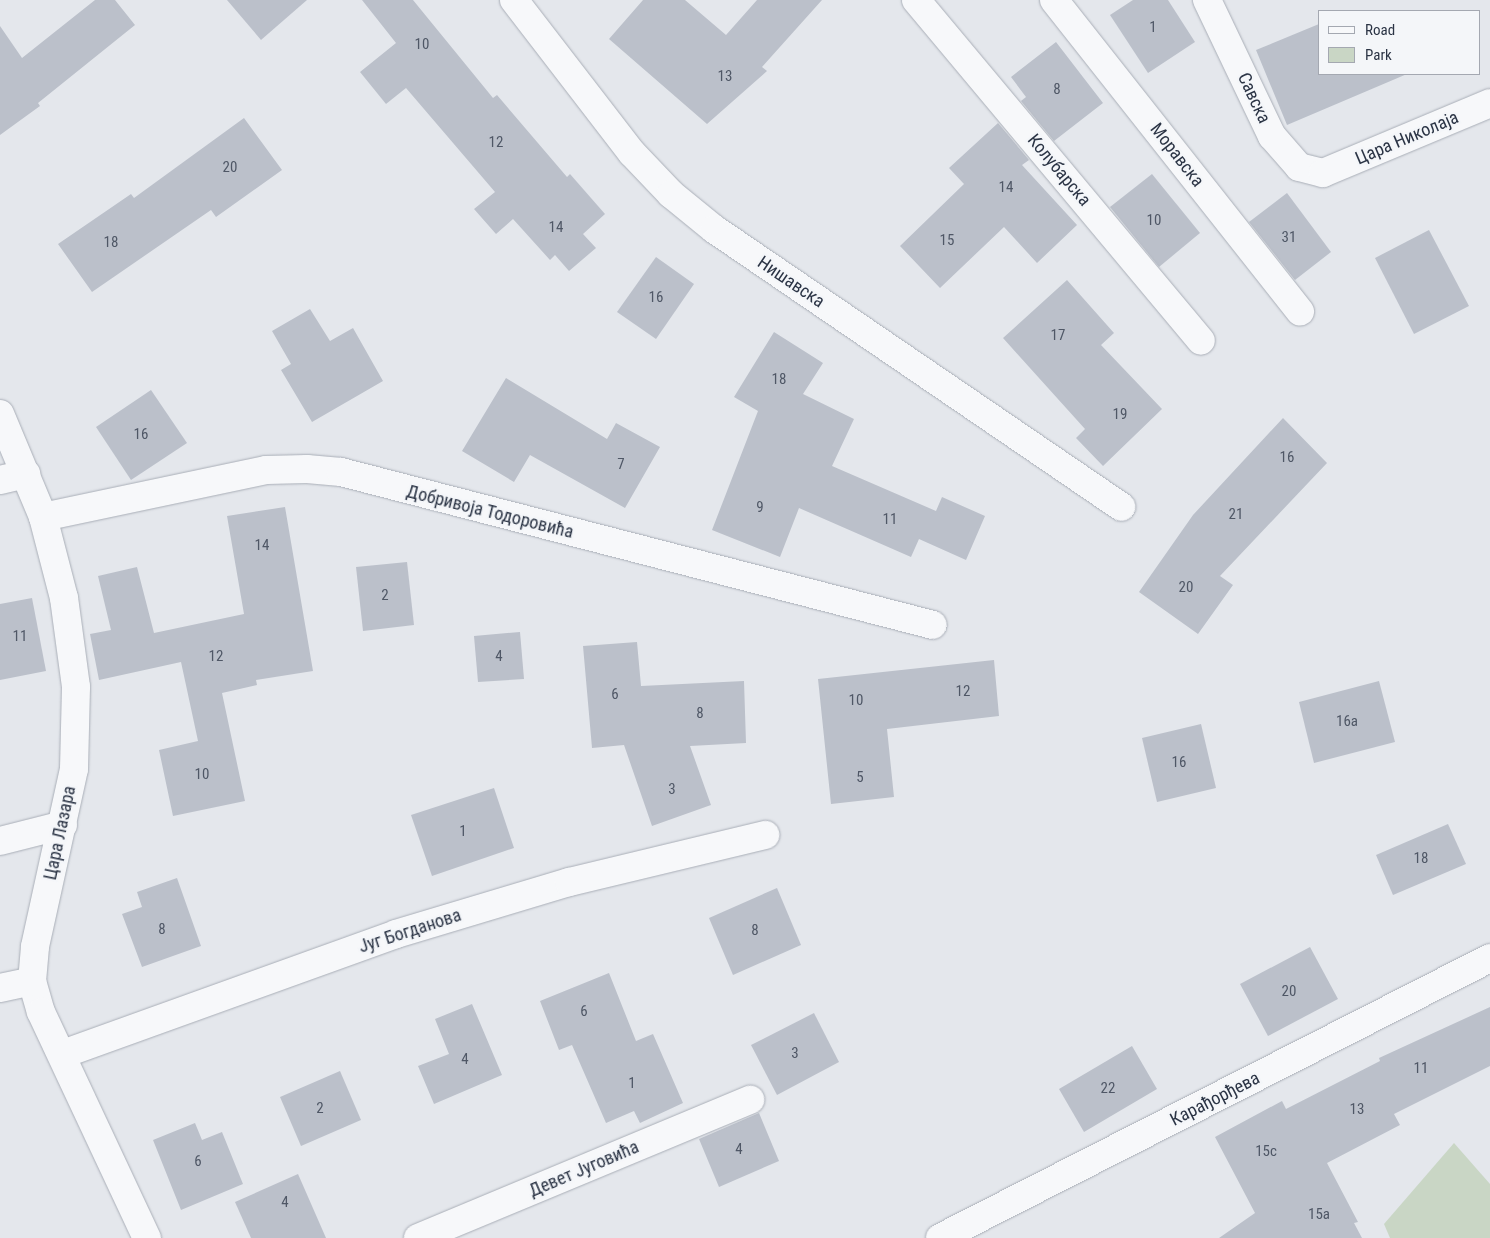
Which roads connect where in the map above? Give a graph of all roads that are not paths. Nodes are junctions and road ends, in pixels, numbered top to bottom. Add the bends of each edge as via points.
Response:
1 (514, 0) edge
2 (916, 0) edge
3 (1054, 0) edge
4 (1207, 0) edge
5 (1490, 103) edge
6 (1323, 173) joint
7 (1300, 311) dead end
8 (1201, 341) dead end
9 (0, 414) edge
10 (13, 477) edge
11 (1121, 507) dead end
12 (43, 517) junction
13 (933, 625) dead end
14 (63, 825) junction
15 (765, 835) dead end
16 (0, 840) edge
17 (1490, 958) edge
18 (32, 981) junction
19 (0, 988) edge
20 (62, 1054) junction
21 (750, 1100) dead end
22 (147, 1238) edge
23 (418, 1238) edge
24 (940, 1238) edge

1 - 11 street, Нишавска via 632,153 671,194 714,230
2 - 8 street, Колубарска
3 - 7 street, Моравска
4 - 6 street, Савска via 1278,146 1299,167
5 - 6 street, Цара Николаја
9 - 10 street, Цара Лазара
10 - 12 street, Цара Лазара
12 - 13 street, Добривоја Тодоровића via 266,470 341,472
12 - 14 street, Цара Лазара via 64,598 76,686 74,769
14 - 16 street
14 - 18 street, Цара Лазара via 35,947
15 - 20 street, Југ Богданова via 569,882 396,934
17 - 24 street, Карађорђева
18 - 19 street
18 - 20 street, Цара Лазара via 41,1012
20 - 22 street, Цара Лазара
21 - 23 street, Девет Југовића

